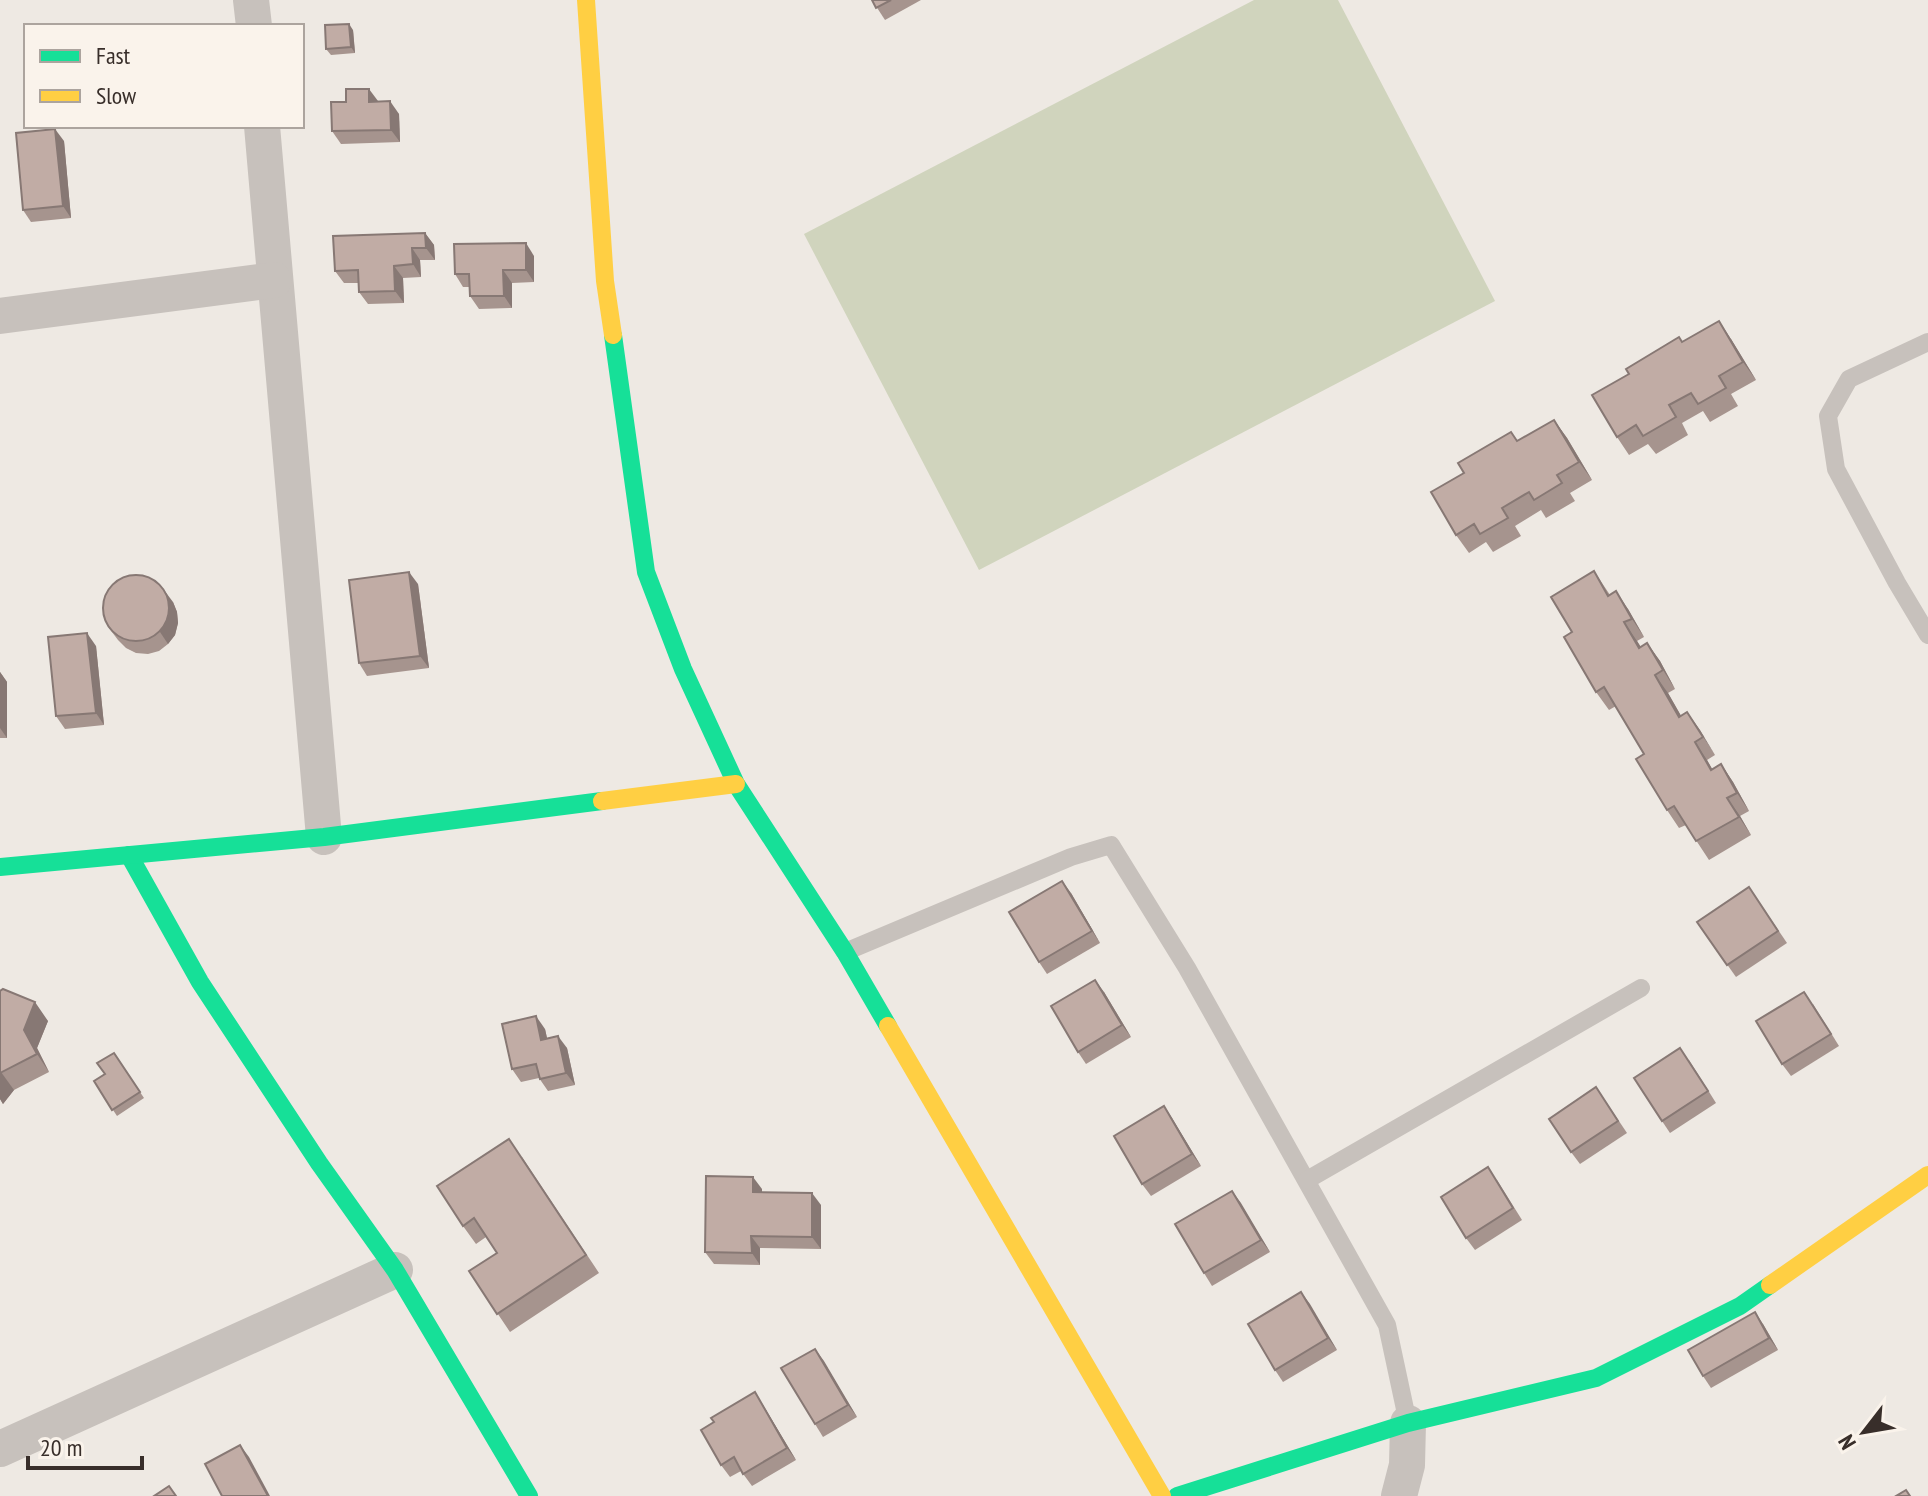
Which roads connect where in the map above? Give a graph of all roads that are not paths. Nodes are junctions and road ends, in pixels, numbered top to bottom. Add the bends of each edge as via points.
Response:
1 (251, 0) edge
2 (586, 0) edge
3 (254, 24) edge
4 (262, 128) edge
5 (274, 280) junction
6 (0, 316) edge
7 (1928, 342) edge
8 (1928, 635) edge
9 (736, 784) junction
10 (324, 837) junction
11 (129, 855) junction
12 (0, 867) edge
13 (845, 952) junction
14 (1641, 988) dead end
15 (1928, 1175) edge
16 (1307, 1180) junction
17 (395, 1270) junction
18 (1408, 1423) junction
19 (0, 1449) edge
20 (529, 1496) edge
21 (1162, 1496) edge
22 (1177, 1496) edge
23 (1399, 1496) edge

1 - 3 street
2 - 9 street via 605,281 646,572
4 - 5 street
5 - 6 street
5 - 10 street
7 - 8 lane via 1849,379 1828,416 1836,469
9 - 10 street
9 - 13 street
10 - 11 street
11 - 12 street
11 - 17 street via 200,982
13 - 16 lane via 1111,845
13 - 21 street
14 - 16 lane
15 - 18 street via 1740,1306 1596,1378
16 - 18 lane via 1387,1325
17 - 19 street
17 - 20 street
18 - 22 street
18 - 23 street via 1407,1465

